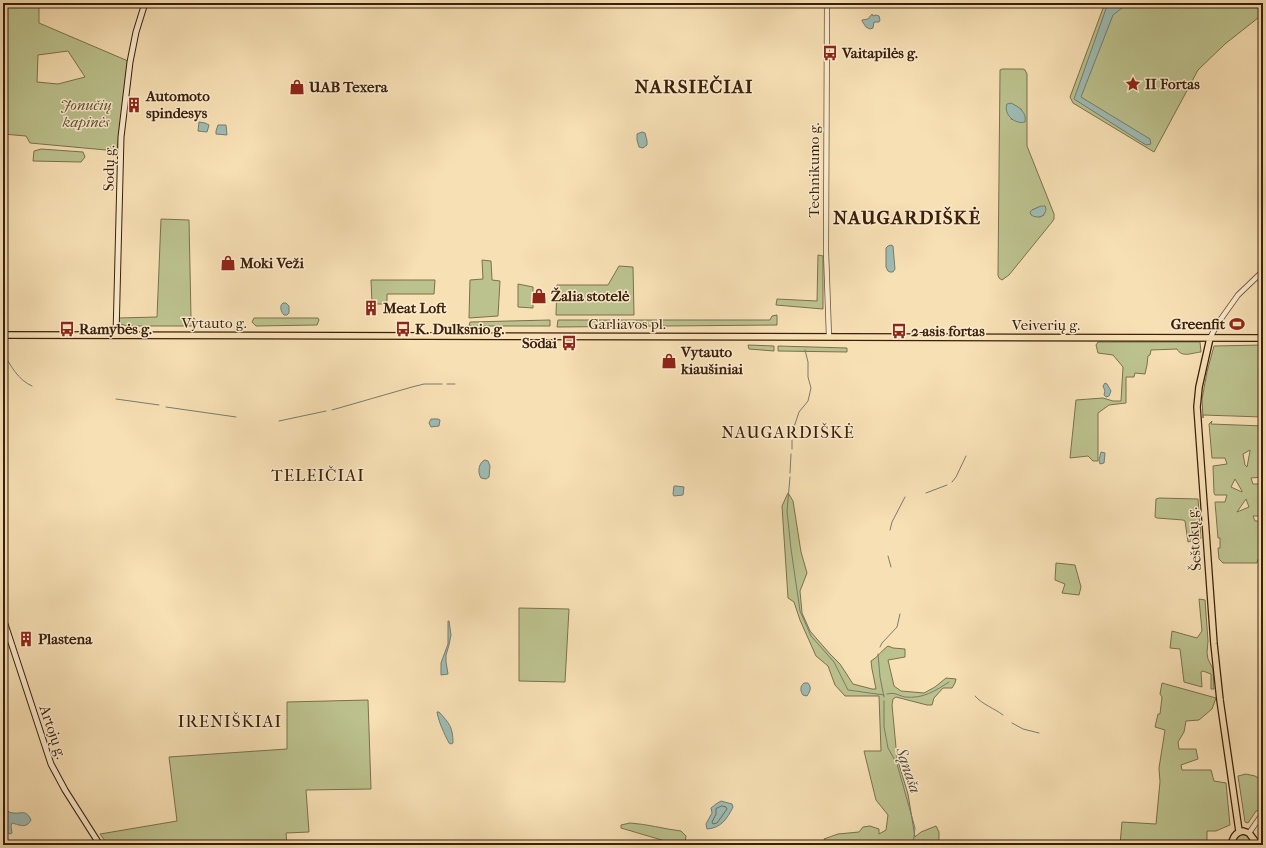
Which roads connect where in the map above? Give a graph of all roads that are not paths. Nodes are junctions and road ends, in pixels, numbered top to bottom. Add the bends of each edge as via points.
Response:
1 (145, 3) edge
2 (827, 3) edge
3 (1263, 271) edge
4 (3, 335) edge
5 (116, 335) junction
6 (424, 336) joint
7 (829, 337) junction
8 (1210, 338) junction
9 (1263, 338) edge
10 (3, 618) edge
11 (1263, 813) edge
12 (1239, 831) junction
13 (1249, 833) junction
14 (100, 845) edge
15 (1231, 845) edge
16 (1258, 845) edge

1 - 5 main road, Sodų g. via 130,62 121,137
2 - 7 street, Technikumo g. via 826,251
3 - 8 street via 1238,294
4 - 5 main road, Vytauto g.
5 - 6 main road, Vytauto g.
6 - 7 main road, Garliavos pl.
7 - 8 main road, Veiverių g.
8 - 9 main road, Veiverių g.
8 - 12 main road, Šeštokų g. via 1197,407 1214,644
10 - 14 main road, Artojų g. via 51,764
11 - 13 street
12 - 13 main road
12 - 15 main road
13 - 16 main road

